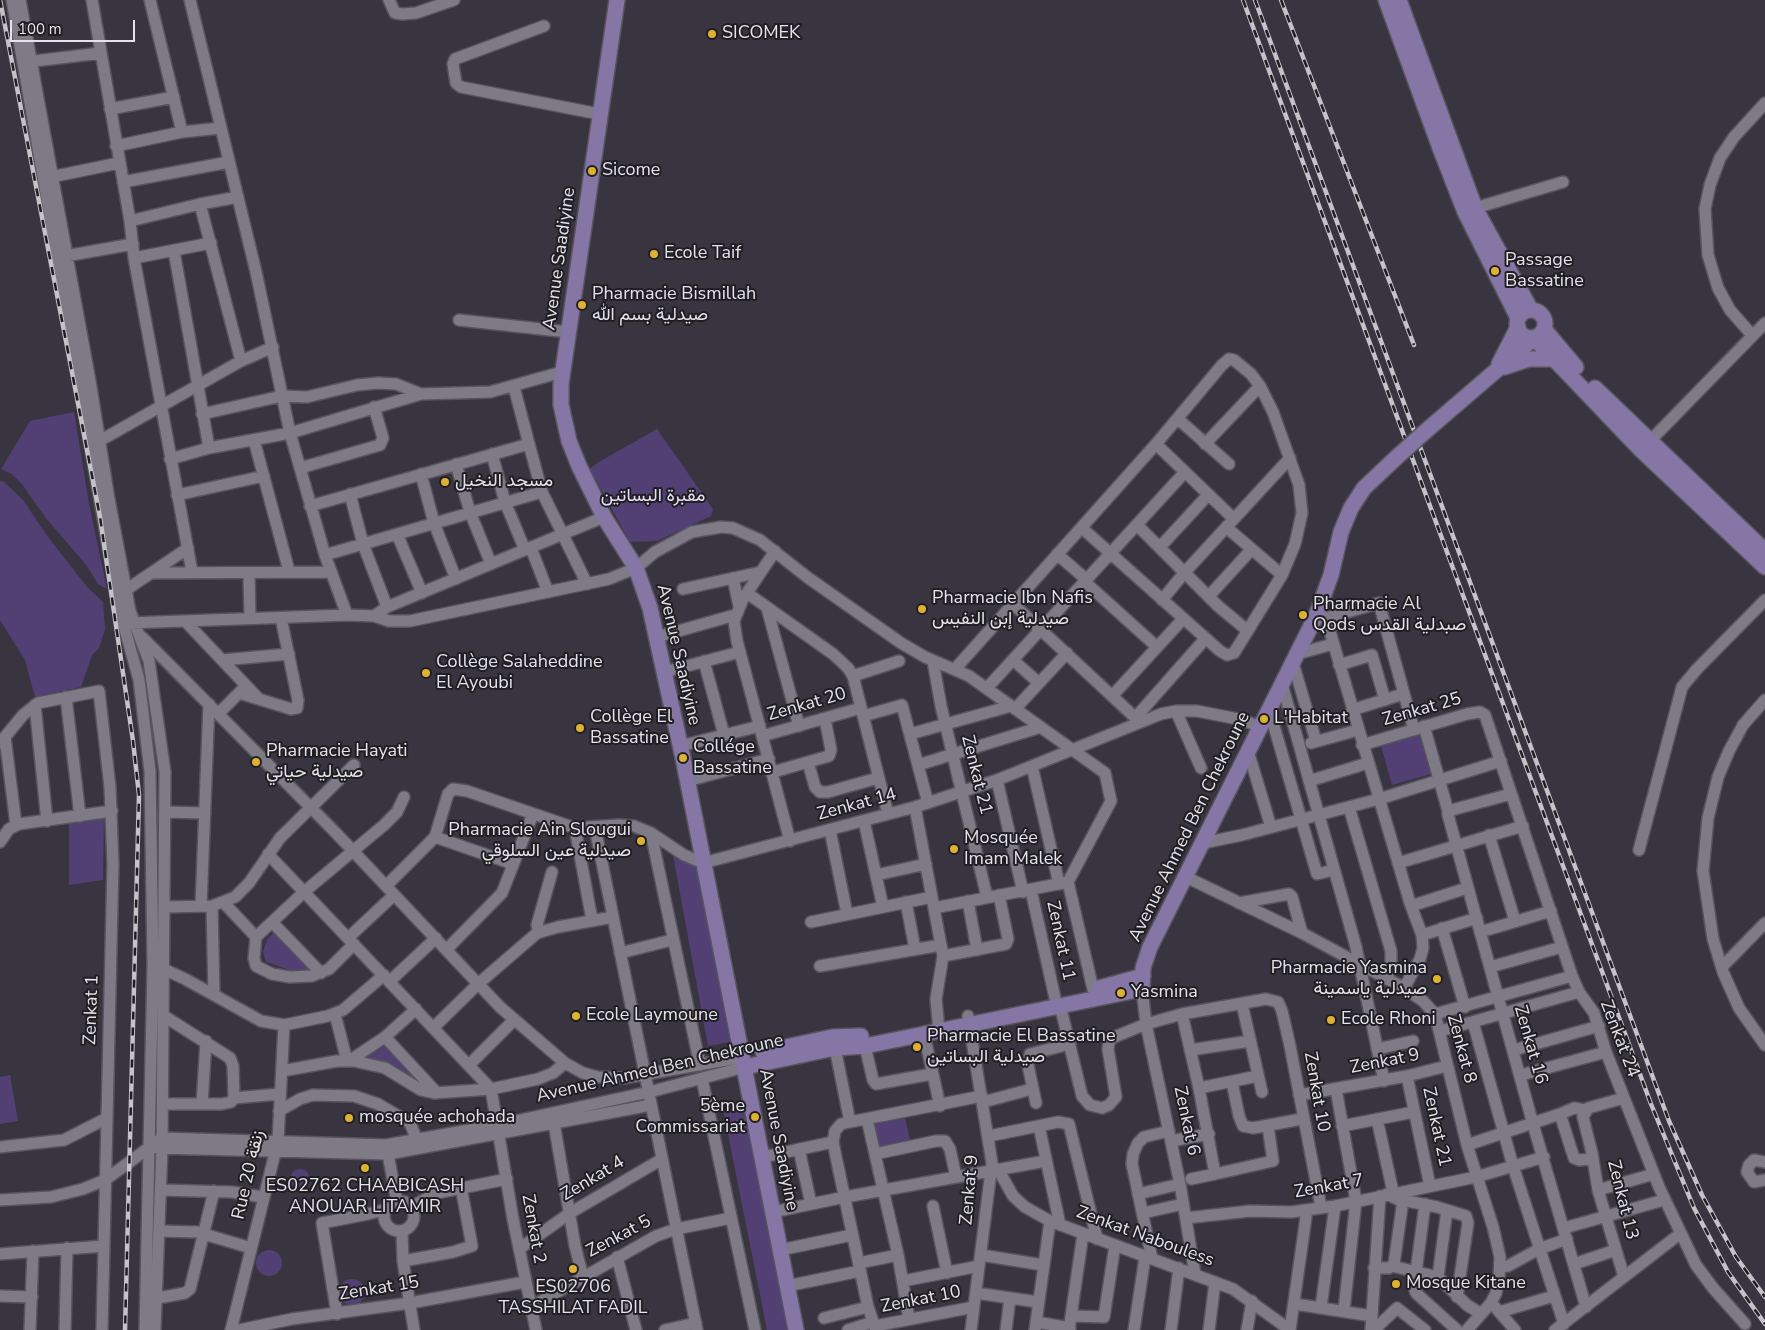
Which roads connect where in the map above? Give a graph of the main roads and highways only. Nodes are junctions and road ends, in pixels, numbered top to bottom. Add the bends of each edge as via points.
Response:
1 (617, 0) edge
2 (1386, 0) edge
3 (1399, 0) edge
4 (1522, 319) junction
5 (1539, 333) junction
6 (1555, 359) junction
7 (1496, 370) junction
8 (1765, 551) edge
9 (1765, 567) edge
10 (1143, 982) junction
11 (1058, 1002) junction
12 (938, 1026) junction
13 (744, 1062) junction
14 (796, 1330) edge

1 - 13 main road, Avenue Saadiyine via 562,372 561,405 569,441 604,517 636,568 645,589
2 - 4 main road via 1465,212
3 - 4 main road via 1475,208
4 - 5 main road via 1522,334
4 - 5 main road via 1542,316
4 - 7 main road, Avenue Ahmed Ben Chekroune
5 - 6 main road
5 - 7 main road, Avenue Ahmed Ben Chekroune
5 - 8 main road
6 - 7 main road via 1529,359
6 - 9 main road via 1641,450
7 - 10 main road, Avenue Ahmed Ben Chekroune, bridge via 1364,488 1351,508 1321,617 1295,658 1150,947 1143,968
10 - 11 main road, Avenue Ahmed Ben Chekroune
10 - 11 main road, Avenue Ahmed Ben Chekroune via 1093,989
11 - 12 main road, Avenue Ahmed Ben Chekroune
12 - 13 main road, Avenue Ahmed Ben Chekroune via 867,1036 832,1037
12 - 13 main road, Avenue Ahmed Ben Chekroune via 924,1034 865,1046
13 - 14 main road, Avenue Saadiyine

